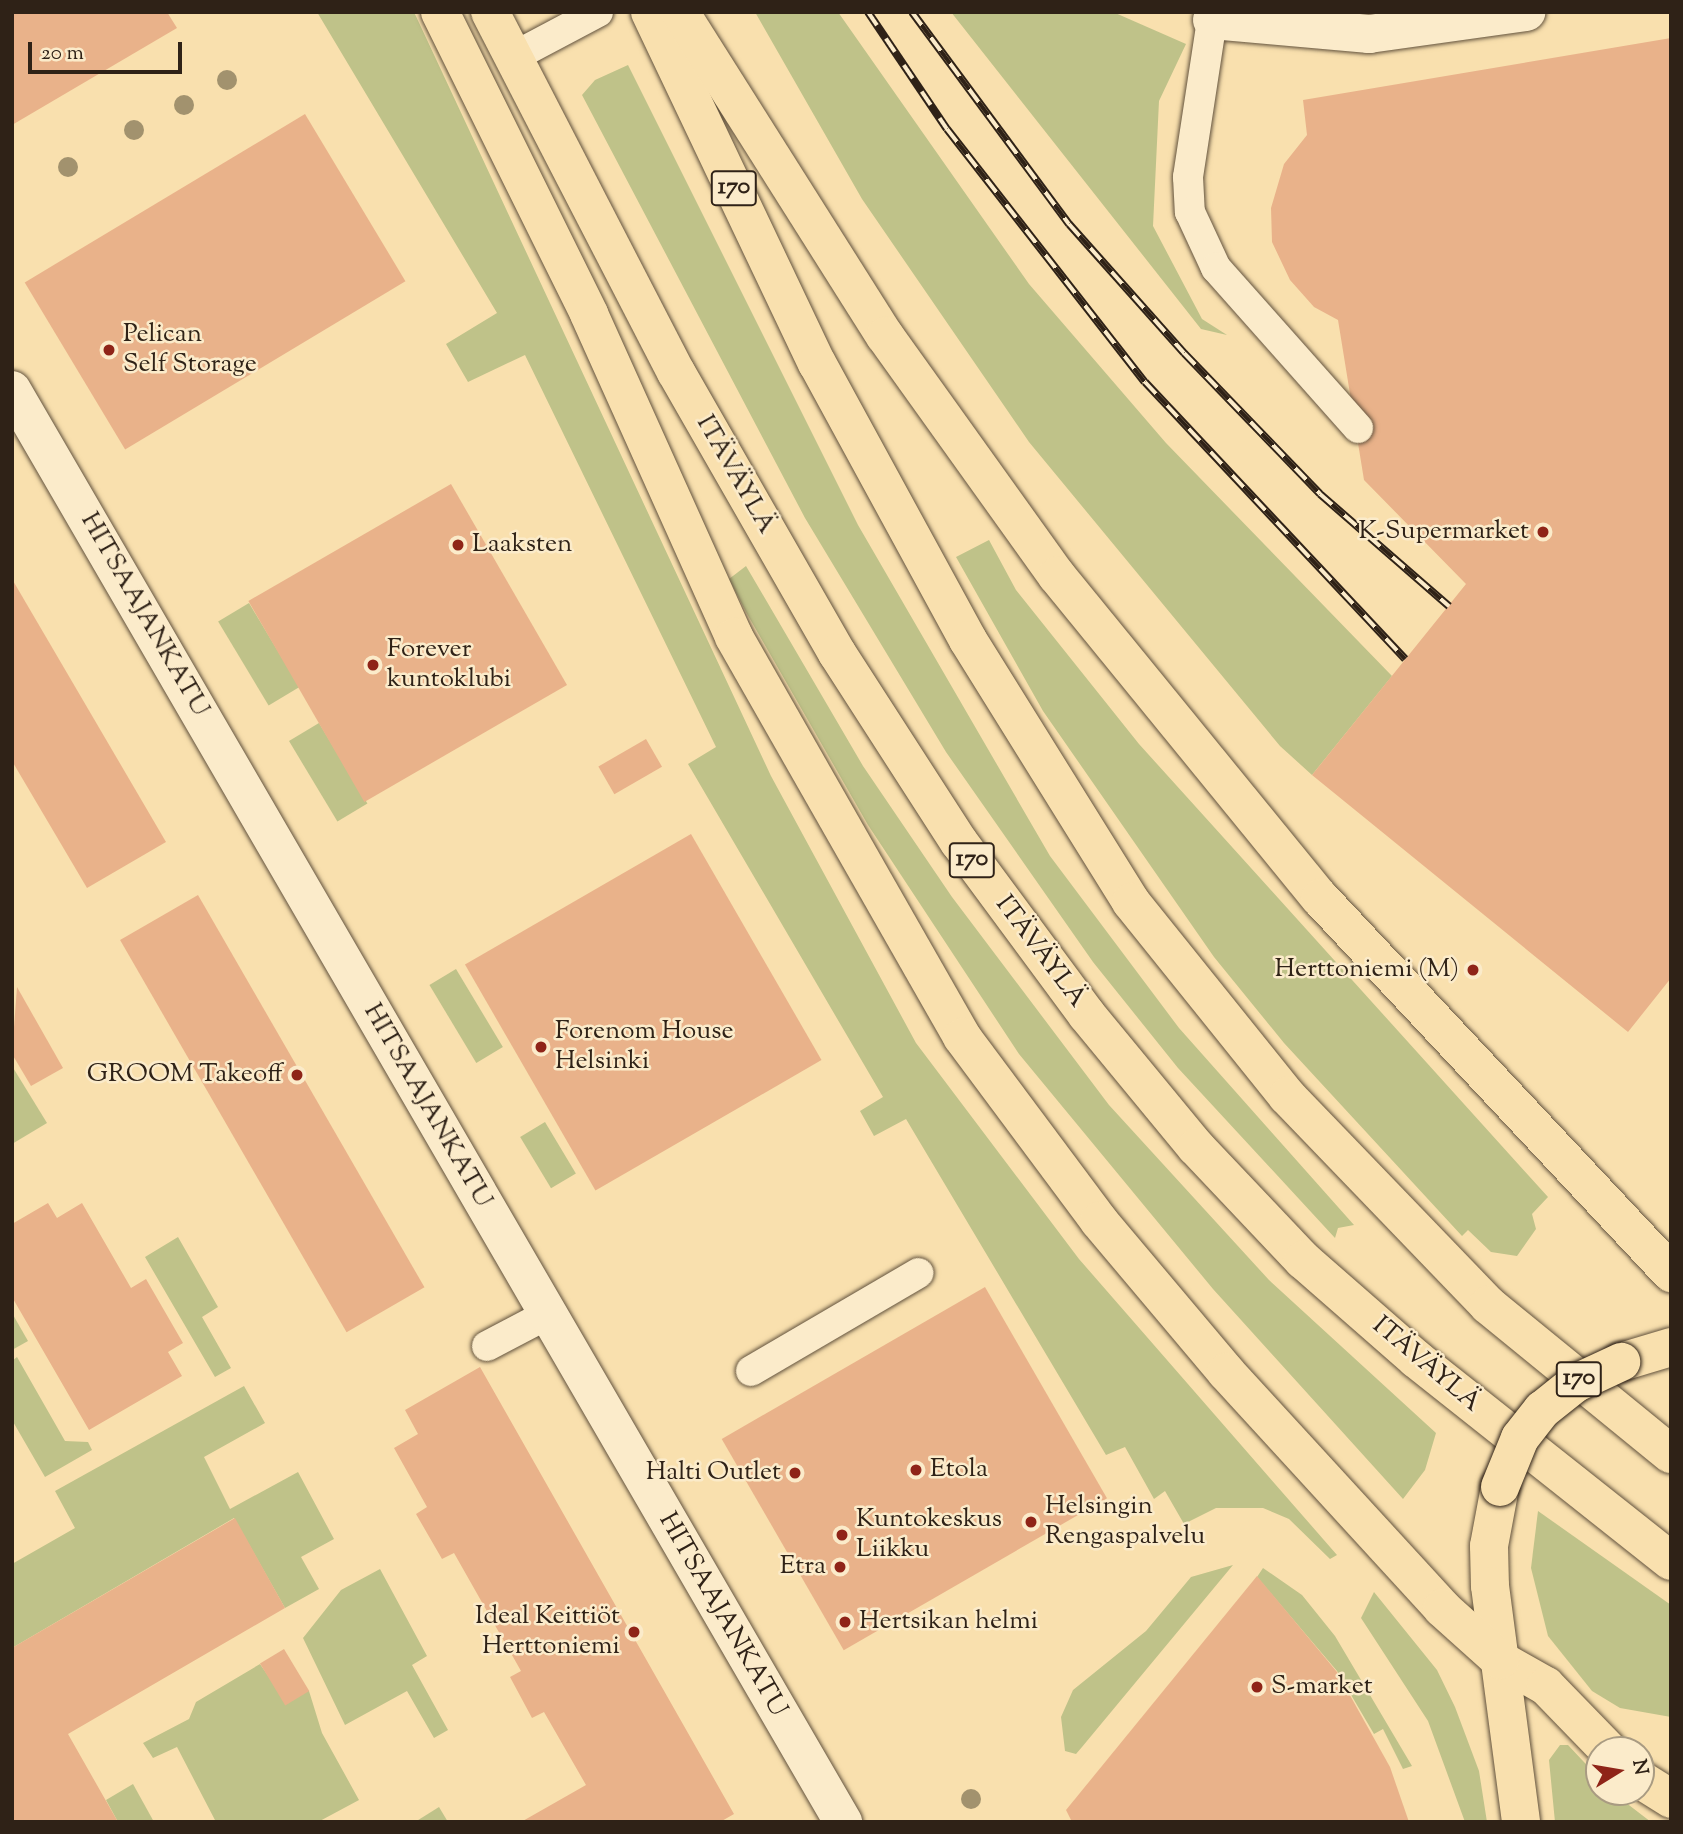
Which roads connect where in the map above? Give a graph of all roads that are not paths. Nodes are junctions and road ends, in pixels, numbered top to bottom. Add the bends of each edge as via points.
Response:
1 (440, 12) edge
2 (490, 12) edge
3 (598, 12) edge
4 (650, 12) edge
5 (680, 12) edge
6 (1526, 12) edge
7 (1212, 20) joint
8 (515, 56) junction
9 (12, 390) edge
10 (1358, 428) dead end
11 (919, 1273) dead end
12 (1671, 1273) edge
13 (548, 1314) junction
14 (487, 1346) dead end
15 (1671, 1347) edge
16 (751, 1371) dead end
17 (1671, 1454) edge
18 (1663, 1555) edge
19 (1500, 1660) junction
20 (1594, 1736) edge
21 (1655, 1789) edge
22 (1671, 1799) edge
23 (843, 1822) edge
24 (1521, 1822) edge

1 - 19 main road via 589,314 734,638 962,1037 1099,1221 1226,1371 1442,1608
2 - 8 main road, ITÄVÄYLÄ / 170
3 - 8 lane
4 - 17 main road, 170 via 817,363 968,640 1131,902 1287,1096 1488,1305
5 - 12 main road via 885,336 1062,583 1320,898
6 - 7 street via 1369,34
7 - 10 lane via 1188,177 1190,212 1216,268
8 - 18 main road, ITÄVÄYLÄ / 170 via 676,372 837,653 959,842 1087,1015 1196,1147 1303,1260
9 - 13 street, HITSAAJANKATU
11 - 16 lane
13 - 14 lane
13 - 23 street, HITSAAJANKATU
15 - 19 main road, bridge via 1620,1362 1576,1383 1542,1410 1520,1438 1500,1487 1489,1546
19 - 20 main road via 1546,1686
19 - 24 main road
21 - 22 main road

